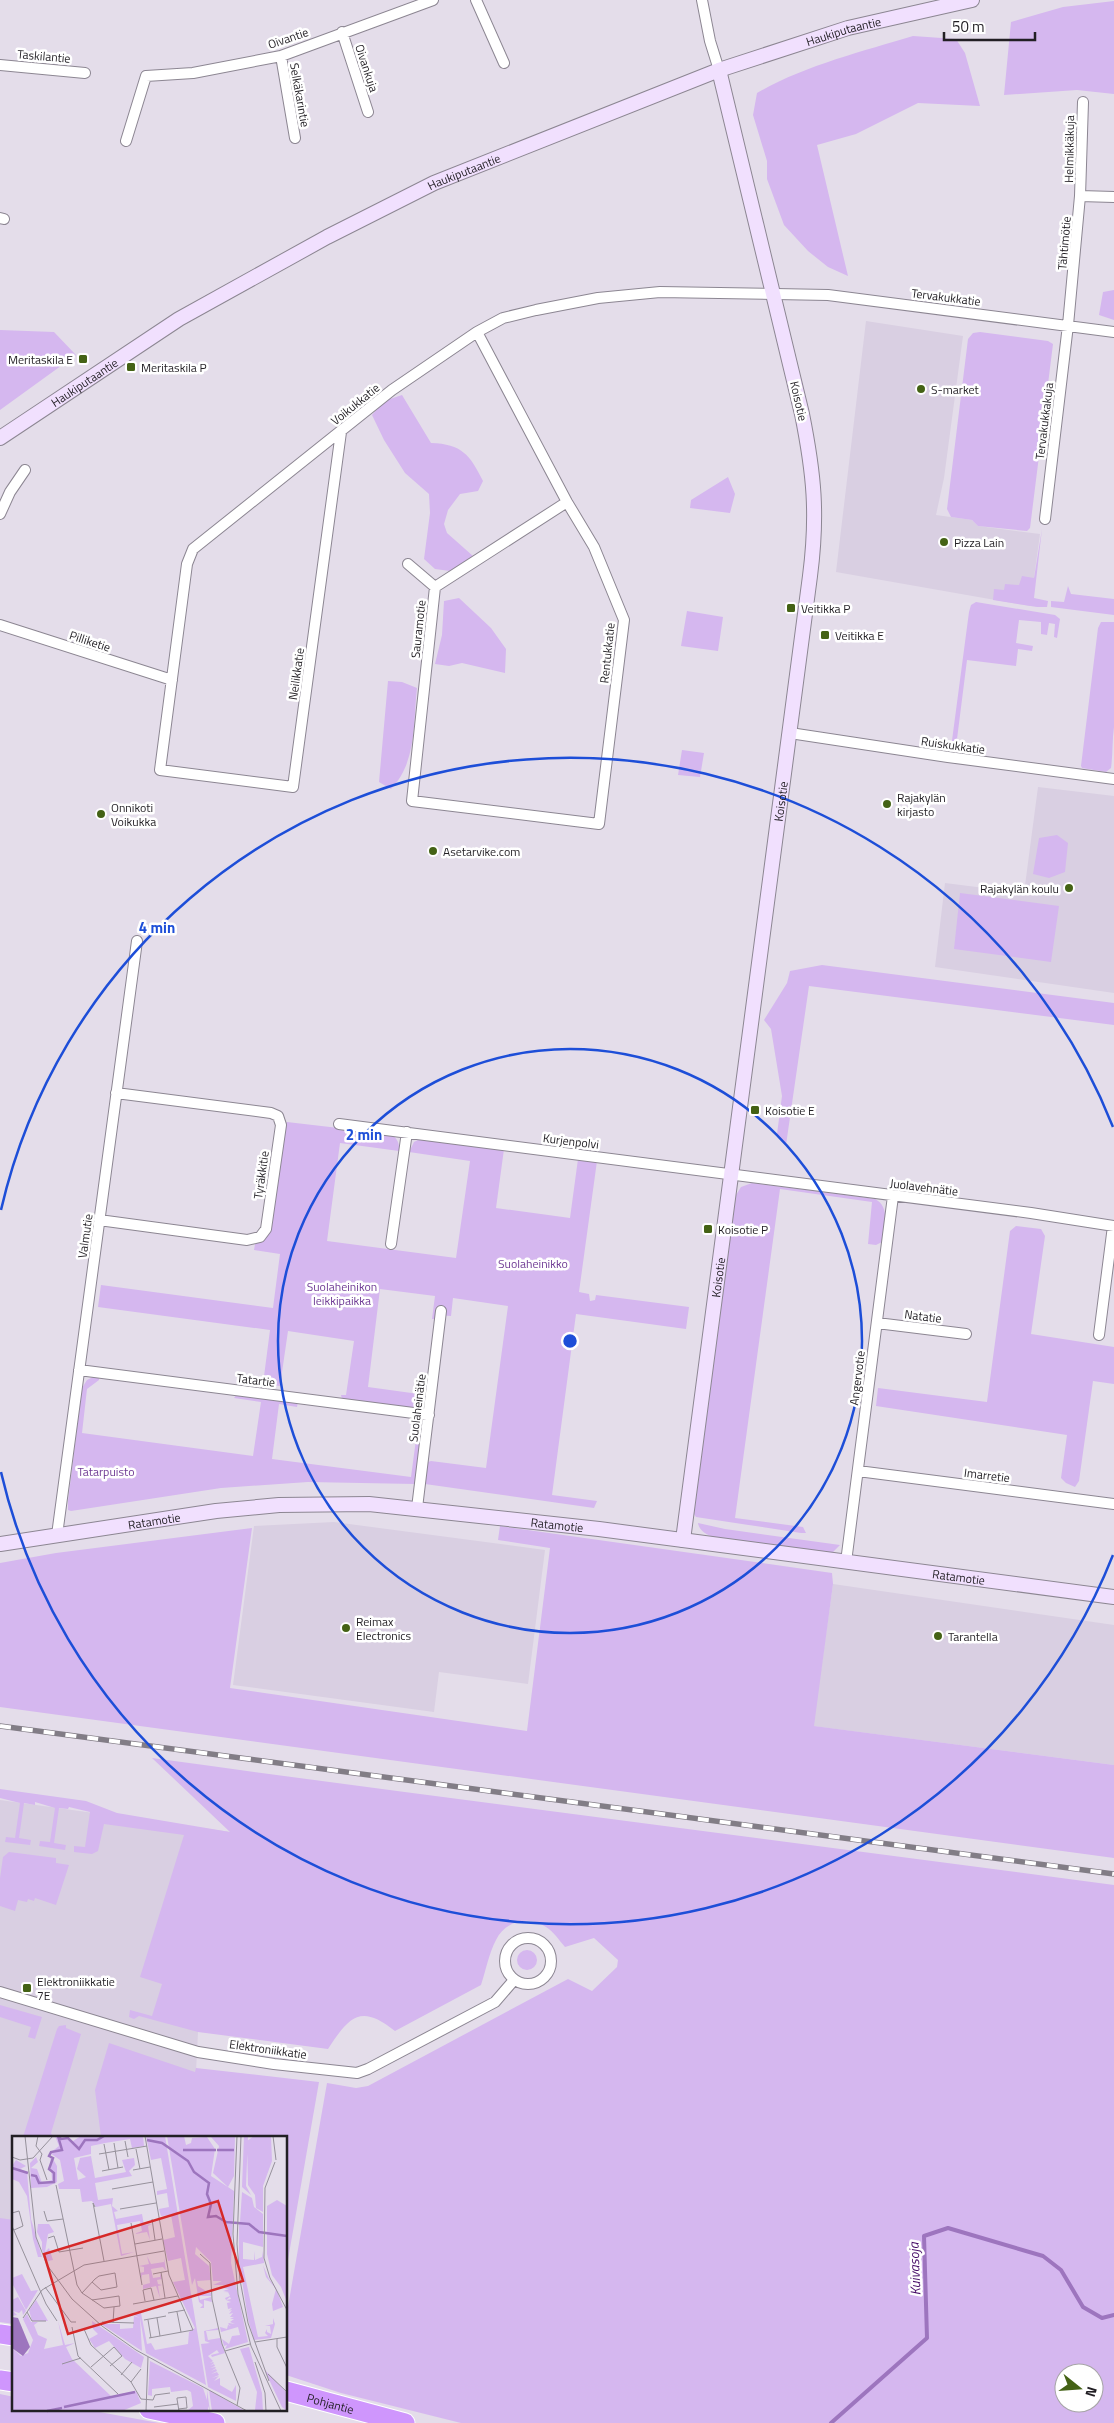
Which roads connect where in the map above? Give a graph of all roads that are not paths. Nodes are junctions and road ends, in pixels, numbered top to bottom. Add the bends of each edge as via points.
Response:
1 (432, 0) edge
2 (476, 0) edge
3 (702, 0) edge
4 (972, 0) edge
5 (342, 32) junction
6 (280, 56) junction
7 (504, 63) dead end
8 (0, 65) edge
9 (719, 70) junction
10 (85, 72) dead end
11 (1082, 102) dead end
12 (368, 112) dead end
13 (295, 138) dead end
14 (126, 141) dead end
15 (1080, 196) junction
16 (1114, 197) edge
17 (773, 294) junction
18 (1068, 326) junction
19 (477, 332) junction
20 (1114, 332) edge
21 (341, 432) junction
22 (0, 438) edge
23 (26, 470) dead end
24 (567, 502) junction
25 (0, 514) edge
26 (1045, 519) dead end
27 (408, 564) dead end
28 (435, 587) junction
29 (0, 625) edge
30 (172, 680) junction
31 (790, 734) junction
32 (160, 770) joint
33 (1114, 779) edge
34 (412, 801) joint
35 (137, 941) dead end
36 (116, 1093) junction
37 (339, 1124) dead end
38 (407, 1132) junction
39 (731, 1174) junction
40 (894, 1196) junction
41 (99, 1220) junction
42 (1113, 1226) edge
43 (391, 1244) dead end
44 (441, 1311) dead end
45 (877, 1323) junction
46 (966, 1334) dead end
47 (1099, 1335) dead end
48 (79, 1370) junction
49 (429, 1415) junction
50 (858, 1471) junction
51 (1114, 1504) edge
52 (417, 1508) junction
53 (57, 1535) junction
54 (683, 1540) junction
55 (0, 1544) edge
56 (846, 1562) junction
57 (1114, 1597) edge
58 (514, 1980) junction
59 (0, 1992) edge
60 (293, 2393) edge
61 (154, 2410) edge
62 (215, 2423) edge
63 (405, 2423) edge

1 - 5 street, Oivantie
2 - 7 street
3 - 9 street
4 - 9 street, Haukiputaantie via 848,28
5 - 6 street, Oivantie
5 - 12 street, Oivankuja
6 - 13 street, Selkäkarintie
6 - 14 street, Oivantie via 192,73 146,76
8 - 10 street, Taskilantie
9 - 17 street, Koisotie
9 - 22 street, Haukiputaantie via 434,183 327,236 179,319
11 - 15 street, Helmikkäkuja
15 - 16 street
15 - 18 street, Tähtimötie
17 - 18 street, Tervakukkatie via 828,295
17 - 19 street, Voikukkatie via 660,292 598,298 504,318
17 - 31 street, Koisotie via 804,423 815,499 814,544
18 - 20 street, Tervakukkatie
18 - 26 street, Tervakukkakuja
19 - 21 street, Voikukkatie via 392,390
19 - 24 street, Rentukkatie
21 - 30 street, Voikukkatie via 193,549 187,564
21 - 32 street, Neilikkatie via 293,787
23 - 25 street via 10,492
24 - 28 street, Sauramotie
24 - 34 street, Rentukkatie via 594,547 624,620 599,824
27 - 28 street
28 - 34 street, Sauramotie
29 - 30 street, Pilliketie
30 - 32 street, Voikukkatie
31 - 33 street, Ruiskukkatie
31 - 39 street, Koisotie
35 - 36 street, Valmutie
36 - 41 street, Valmutie
36 - 41 street, Tyräkkitie via 271,1113 278,1116 281,1125 266,1229 260,1237 247,1240
37 - 38 street, Kurjenpolvi
38 - 39 street, Kurjenpolvi
38 - 43 street
39 - 40 street, Juolavehnätie
39 - 54 street, Koisotie
40 - 42 street, Juolavehnätie
40 - 45 street, Angervotie
41 - 48 street, Valmutie
42 - 47 street, Juolavehnätie
44 - 49 street, Suolaheinätie
45 - 46 street, Natatie
45 - 50 street, Angervotie
48 - 49 street, Tatartie
48 - 53 street, Valmutie
49 - 52 street, Suolaheinätie
50 - 51 street, Imarretie
50 - 56 street, Angervotie
52 - 53 street, Ratamotie via 369,1504 279,1505
52 - 54 street, Ratamotie
53 - 55 street, Ratamotie
54 - 56 street, Ratamotie
56 - 57 street, Ratamotie
58 - 58 street via 533,1983 545,1977 551,1965 549,1952 535,1938 522,1938 510,1945 504,1963
58 - 59 street, Elektroniikkatie via 495,2002 357,2073 198,2052
60 - 63 highway, Pohjantie
61 - 62 highway

